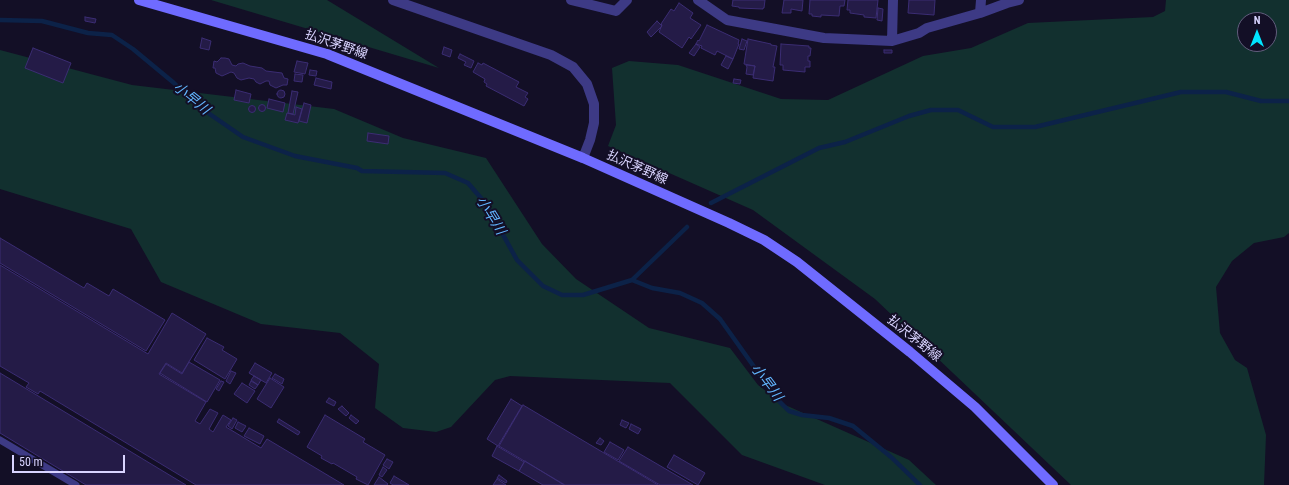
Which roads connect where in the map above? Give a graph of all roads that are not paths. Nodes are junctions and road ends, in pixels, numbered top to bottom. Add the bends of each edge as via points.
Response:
1 (139, 0) edge
2 (393, 0) edge
3 (572, 0) edge
4 (627, 0) edge
5 (698, 0) edge
6 (893, 0) edge
7 (981, 0) edge
8 (1019, 0) edge
9 (980, 13) junction
10 (892, 41) junction
11 (583, 158) junction
12 (0, 440) edge
13 (76, 485) edge
14 (1053, 485) edge

1 - 11 main road, 払沢茅野線 via 327,54
2 - 11 street via 551,55 572,67 587,84 594,104 594,123
3 - 4 street via 616,11
5 - 10 street via 727,20 824,38
6 - 10 street
7 - 9 street
8 - 9 street
9 - 10 street
11 - 14 main road, 払沢茅野線 via 764,240 797,262 910,352 975,408
12 - 13 lane

